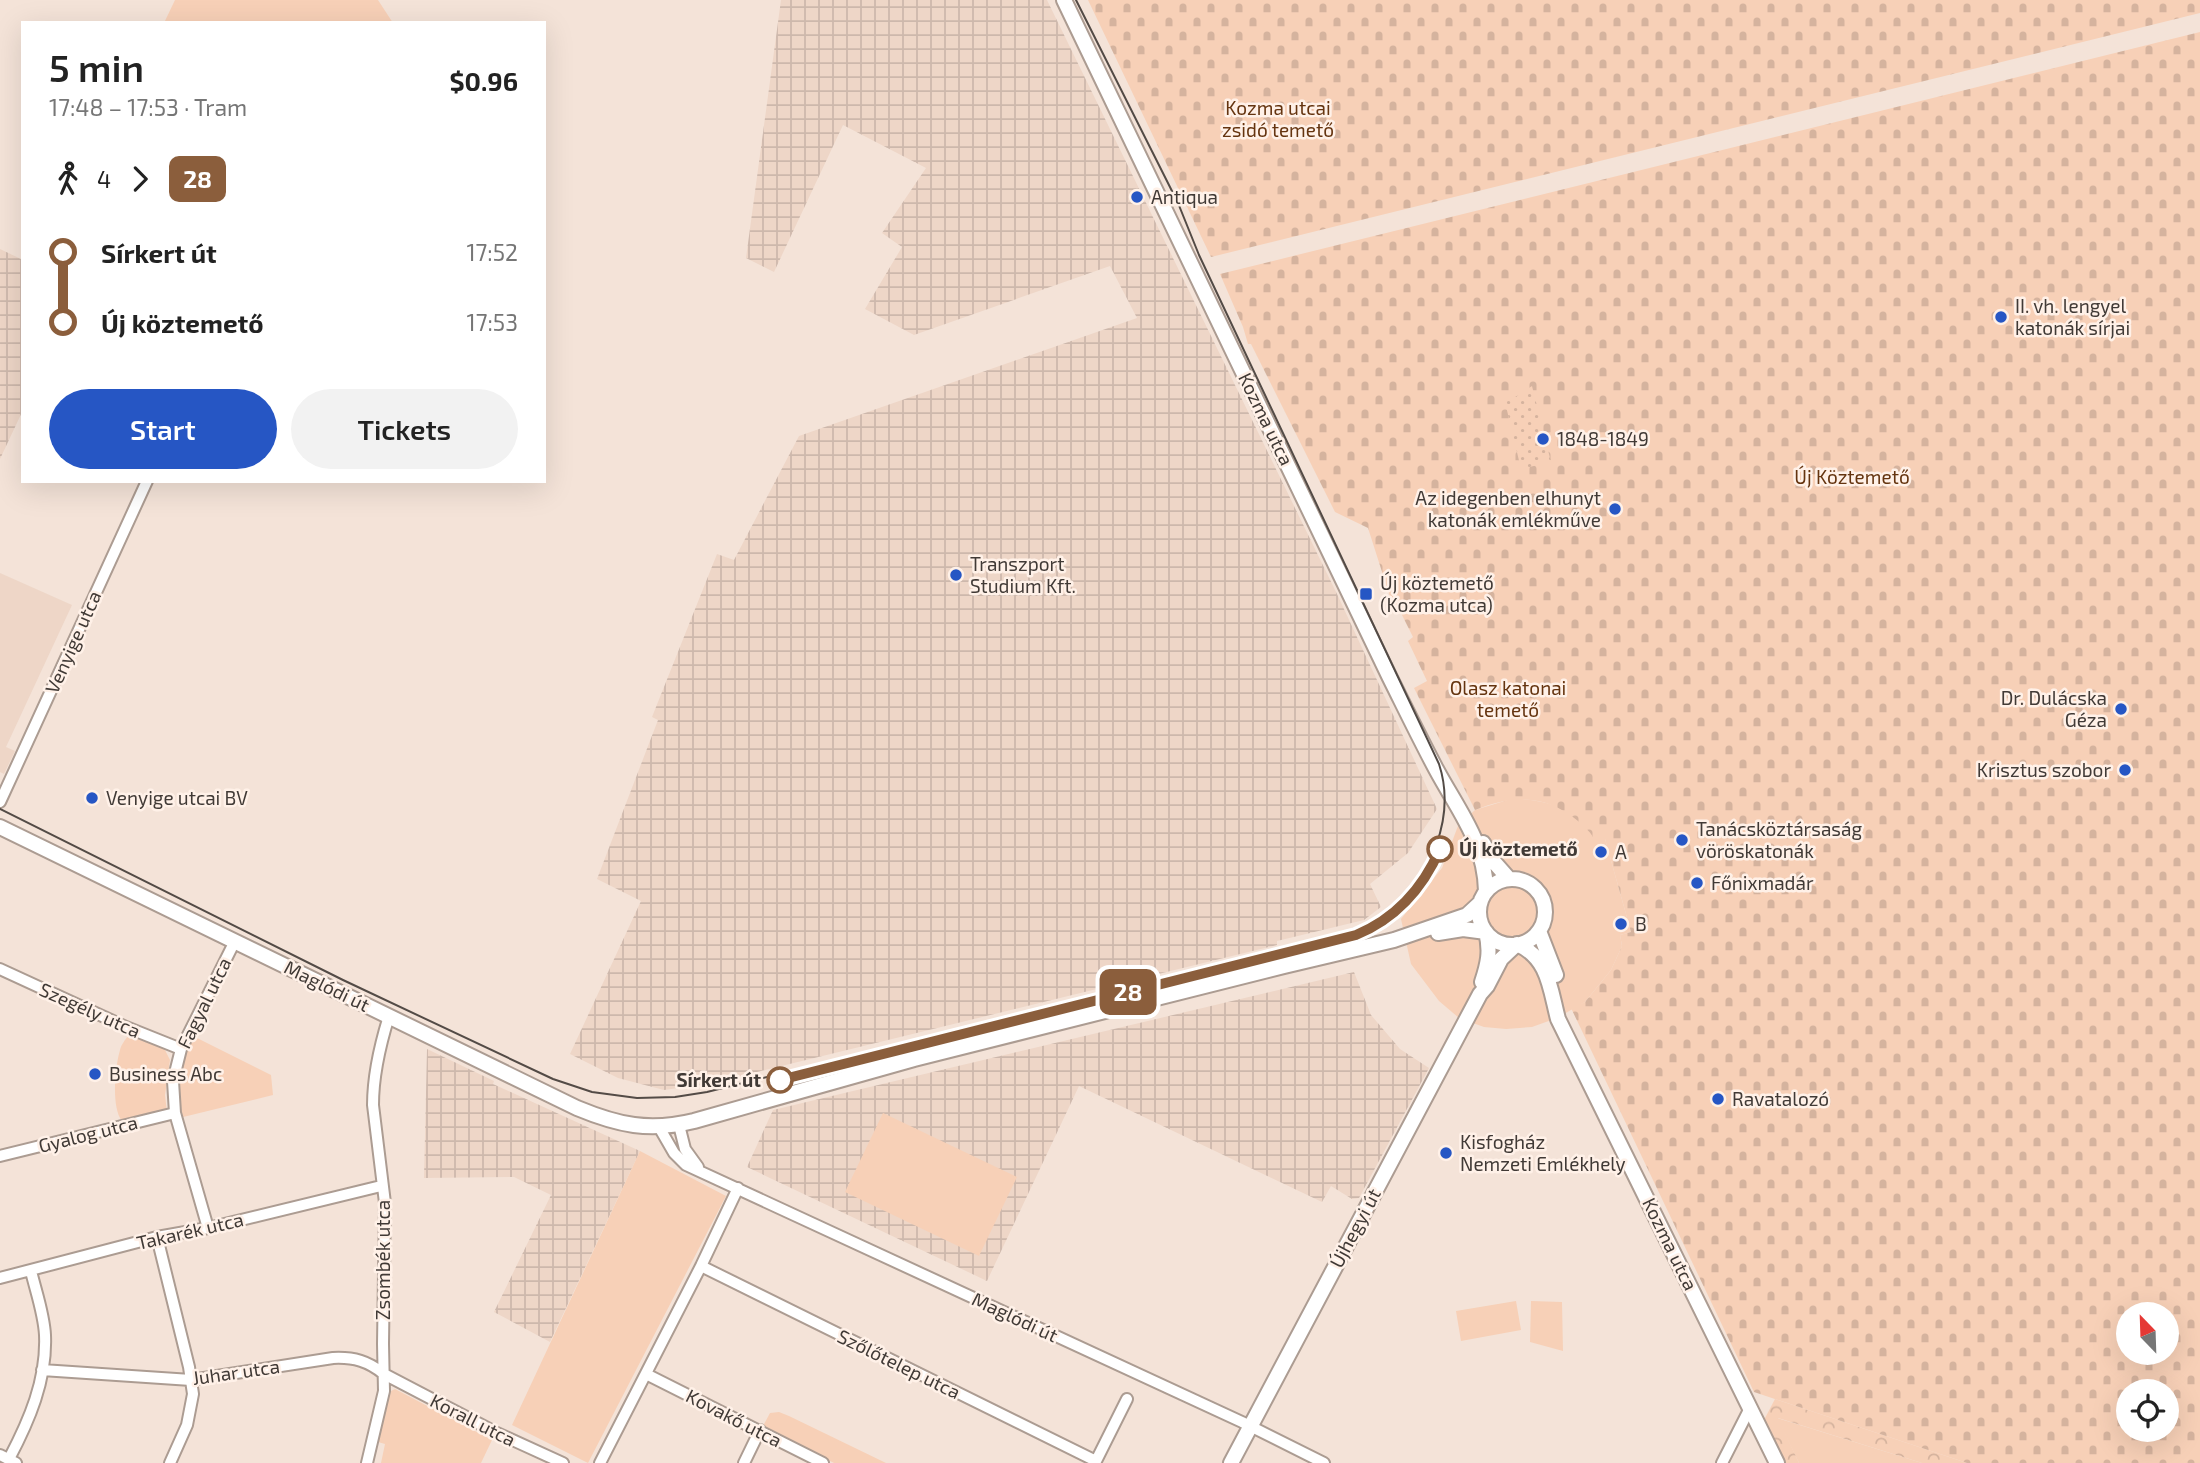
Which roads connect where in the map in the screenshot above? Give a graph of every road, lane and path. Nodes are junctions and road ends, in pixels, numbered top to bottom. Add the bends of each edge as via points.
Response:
1 (1064, 0) edge
2 (145, 483) edge
3 (0, 802) edge
4 (0, 827) edge
5 (1475, 835) junction
6 (1509, 879) junction
7 (1483, 897) junction
8 (1539, 931) junction
9 (1486, 932) junction
10 (1408, 936) junction
11 (235, 941) junction
12 (1517, 944) junction
13 (0, 969) edge
14 (1480, 994) junction
15 (389, 1016) junction
16 (1562, 1025) junction
17 (181, 1049) junction
18 (175, 1113) junction
19 (679, 1125) junction
20 (659, 1127) junction
21 (0, 1156) edge
22 (706, 1173) junction
23 (381, 1186) junction
24 (738, 1188) junction
25 (208, 1228) junction
26 (157, 1237) junction
27 (701, 1266) junction
28 (31, 1271) junction
29 (0, 1278) edge
30 (42, 1370) junction
31 (384, 1374) junction
32 (646, 1374) junction
33 (191, 1380) junction
34 (1127, 1399) dead end
35 (1750, 1408) junction
36 (1252, 1427) junction
37 (760, 1430) junction
38 (8, 1459) edge
39 (1096, 1462) edge
40 (170, 1463) edge
41 (367, 1463) edge
42 (563, 1463) edge
43 (600, 1463) edge
44 (744, 1463) edge
45 (823, 1463) edge
46 (1231, 1463) edge
47 (1324, 1463) edge
48 (1722, 1463) edge
49 (1777, 1463) edge

1 - 5 street, Kozma utca via 1390,678
2 - 3 street, Venyige utca
4 - 11 street, Maglódi út
5 - 6 street, Kozma utca
5 - 7 street, Kozma utca via 1485,872
6 - 7 street via 1499,881
6 - 8 street, Kozma utca via 1531,884 1541,897 1545,913
7 - 9 street, Kozma utca via 1479,917
7 - 10 street via 1467,915
8 - 12 street
8 - 16 street, Kozma utca via 1559,985
9 - 10 street via 1462,929
9 - 12 street, Kozma utca via 1502,944
9 - 14 street, Újhegyi út via 1490,951
10 - 19 street via 914,1059
11 - 15 street, Maglódi út
11 - 17 street, Fagyal utca
12 - 14 street, Újhegyi út via 1501,959
12 - 16 street, Kozma utca via 1543,967
13 - 17 street, Szegély utca
14 - 36 street, Újhegyi út
15 - 20 street, Maglódi út via 577,1108 621,1124
15 - 23 street, Zsombék utca via 373,1090
16 - 35 street, Kozma utca
17 - 18 street, Fagyal utca via 173,1081
18 - 21 street, Gyalog utca
18 - 25 street, Fagyal utca
19 - 20 street, Maglódi út
19 - 22 street, Maglódi út via 689,1157
20 - 22 street, Maglódi út via 679,1160
22 - 24 street, Maglódi út
23 - 25 street, Takarék utca
23 - 31 street, Zsombék utca via 385,1203
24 - 27 street
24 - 36 street, Maglódi út
25 - 26 street, Takarék utca
26 - 28 street, Takarék utca
26 - 33 street
27 - 32 street
27 - 39 street, Szőlőtelep utca
28 - 29 street, Takarék utca
28 - 30 street via 45,1335
30 - 33 street, Juhar utca
30 - 38 street via 33,1410
31 - 33 street, Juhar utca via 346,1357
31 - 41 street, Zsombék utca
31 - 42 street, Korall utca
32 - 37 street, Kovakő utca
32 - 43 street
33 - 40 street via 190,1416
34 - 39 street
35 - 48 street
35 - 49 street, Kozma utca
36 - 46 street, Újhegyi út
36 - 47 street, Maglódi út
37 - 44 street
37 - 45 street, Kovakő utca

